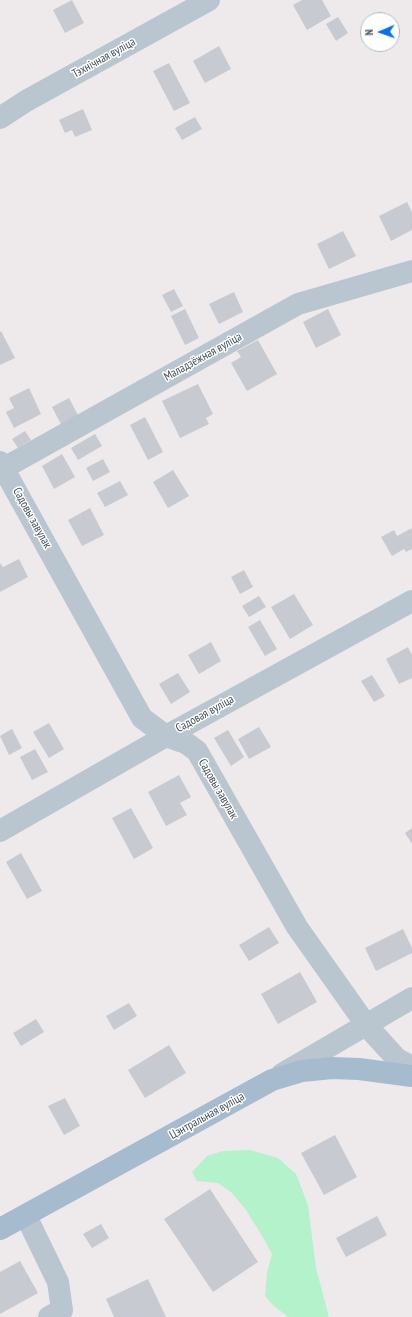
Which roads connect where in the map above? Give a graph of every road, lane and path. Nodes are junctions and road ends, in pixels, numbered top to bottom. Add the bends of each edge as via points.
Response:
1 (209, 0) edge
2 (0, 118) edge
3 (412, 271) edge
4 (2, 465) edge
5 (412, 601) edge
6 (166, 736) junction
7 (0, 831) edge
8 (412, 998) edge
9 (367, 1026) junction
10 (412, 1067) edge
11 (412, 1076) edge
12 (272, 1080) junction
13 (26, 1216) junction
14 (0, 1229) edge
15 (48, 1317) edge

1 - 2 street, Тэхнічная вуліца via 26,101
3 - 4 street, Маладзёжная вуліца via 298,304
4 - 6 street, Садовы завулак via 142,718
5 - 6 street, Садовая вуліца
6 - 7 street, Садовая вуліца
6 - 9 street, Садовы завулак via 196,751 297,926
8 - 9 street, Цэнтральная вуліца
9 - 10 street, Садовы завулак via 397,1059
9 - 12 street, Цэнтральная вуліца
11 - 12 main road via 332,1068 302,1071
12 - 13 main road, Цэнтральная вуліца
13 - 14 main road, Цэнтральная вуліца
13 - 15 street via 58,1282 62,1310

